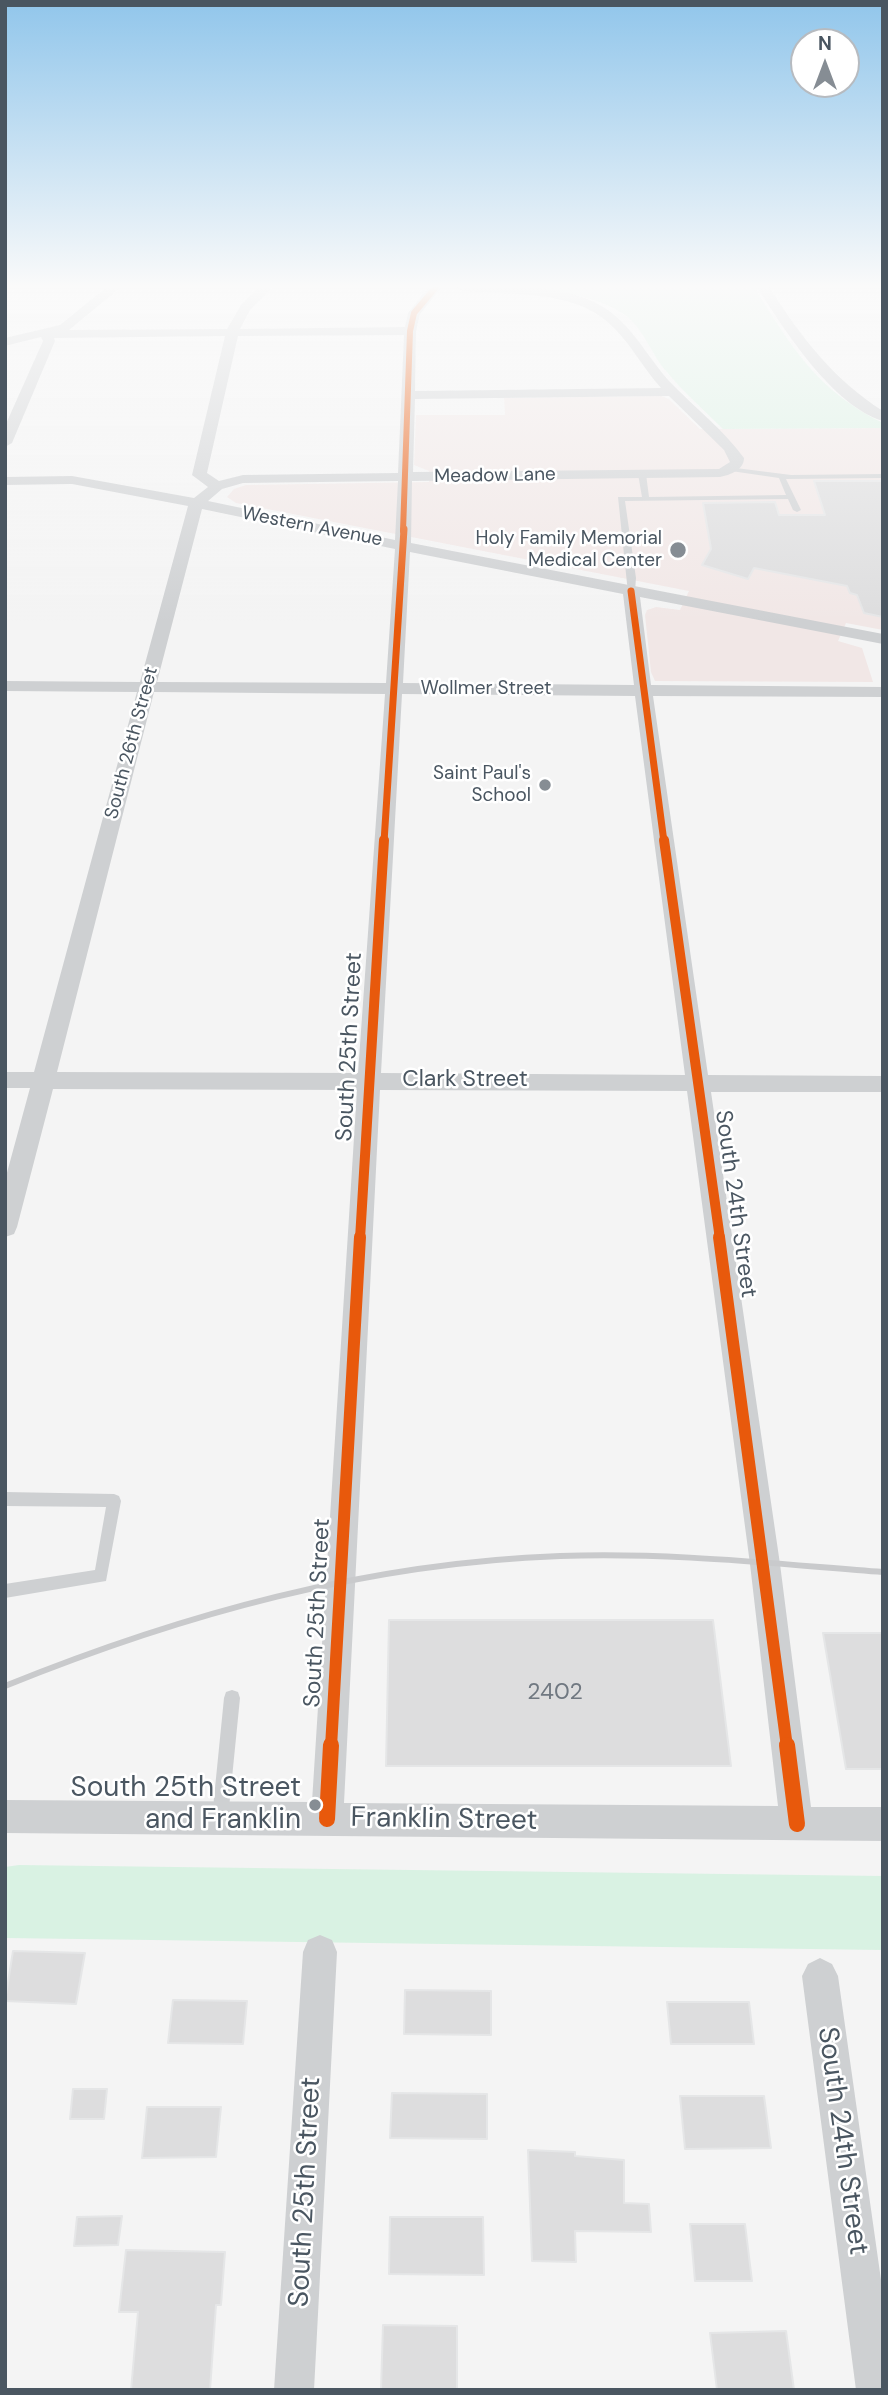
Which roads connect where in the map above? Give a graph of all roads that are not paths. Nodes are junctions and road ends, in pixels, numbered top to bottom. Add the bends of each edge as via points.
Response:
1 (25, 399) edge
2 (217, 399) edge
3 (408, 399) edge
4 (679, 399) edge
5 (855, 399) edge
6 (883, 417) edge
7 (5, 443) edge
8 (731, 469) junction
9 (642, 474) junction
10 (883, 476) edge
11 (405, 477) junction
12 (782, 477) junction
13 (5, 481) edge
14 (217, 486) junction
15 (791, 497) junction
16 (646, 499) junction
17 (678, 499) joint
18 (196, 504) junction
19 (797, 510) dead end
20 (403, 546) junction
21 (631, 591) junction
22 (883, 639) edge
23 (5, 686) edge
24 (148, 687) junction
25 (393, 688) junction
26 (642, 690) junction
27 (883, 692) edge
28 (5, 1080) edge
29 (42, 1080) junction
30 (369, 1080) junction
31 (696, 1082) junction
32 (883, 1084) edge
33 (5, 1227) edge
34 (5, 1499) edge
35 (5, 1591) edge
36 (232, 1698) dead end
37 (5, 1816) edge
38 (88, 1817) junction
39 (220, 1818) junction
40 (327, 1819) junction
41 (797, 1824) junction
42 (883, 1824) edge
43 (5, 1831) edge
44 (320, 1952) dead end
45 (820, 1976) dead end
46 (295, 2390) edge
47 (876, 2390) edge

1 - 7 street
2 - 14 street via 199,475
3 - 11 street, South 25th Street
4 - 8 street via 733,452 737,460
5 - 6 street
8 - 9 street, Meadow Lane
8 - 12 lane
9 - 11 street, Meadow Lane
9 - 16 lane
10 - 12 lane
11 - 14 street, Meadow Lane via 243,479
11 - 20 street, South 25th Street
12 - 15 lane
13 - 18 street, Western Avenue via 72,480
14 - 18 street
15 - 17 lane
15 - 19 lane
16 - 17 lane
16 - 21 lane via 621,499
18 - 20 street, Western Avenue
18 - 24 street, South 26th Street
20 - 21 street, Western Avenue
20 - 25 street, South 25th Street
21 - 22 street, Western Avenue
21 - 26 street, South 24th Street
23 - 24 street, Wollmer Street
24 - 25 street, Wollmer Street
24 - 29 street, South 26th Street
25 - 26 street, Wollmer Street
25 - 30 street, South 25th Street
26 - 27 street, Wollmer Street
26 - 31 street, South 24th Street
28 - 29 street, Clark Street
29 - 30 street, Clark Street
29 - 33 street, South 26th Street
30 - 31 street, Clark Street
30 - 40 street, South 25th Street
31 - 32 street, Clark Street
31 - 41 street, South 24th Street
34 - 35 lane via 114,1501 102,1576
36 - 39 lane
37 - 38 street, Franklin Street
38 - 39 street, Franklin Street
38 - 43 street
39 - 40 street, Franklin Street
40 - 41 street, Franklin Street
41 - 42 street, Franklin Street
44 - 46 street, South 25th Street
45 - 47 street, South 24th Street

